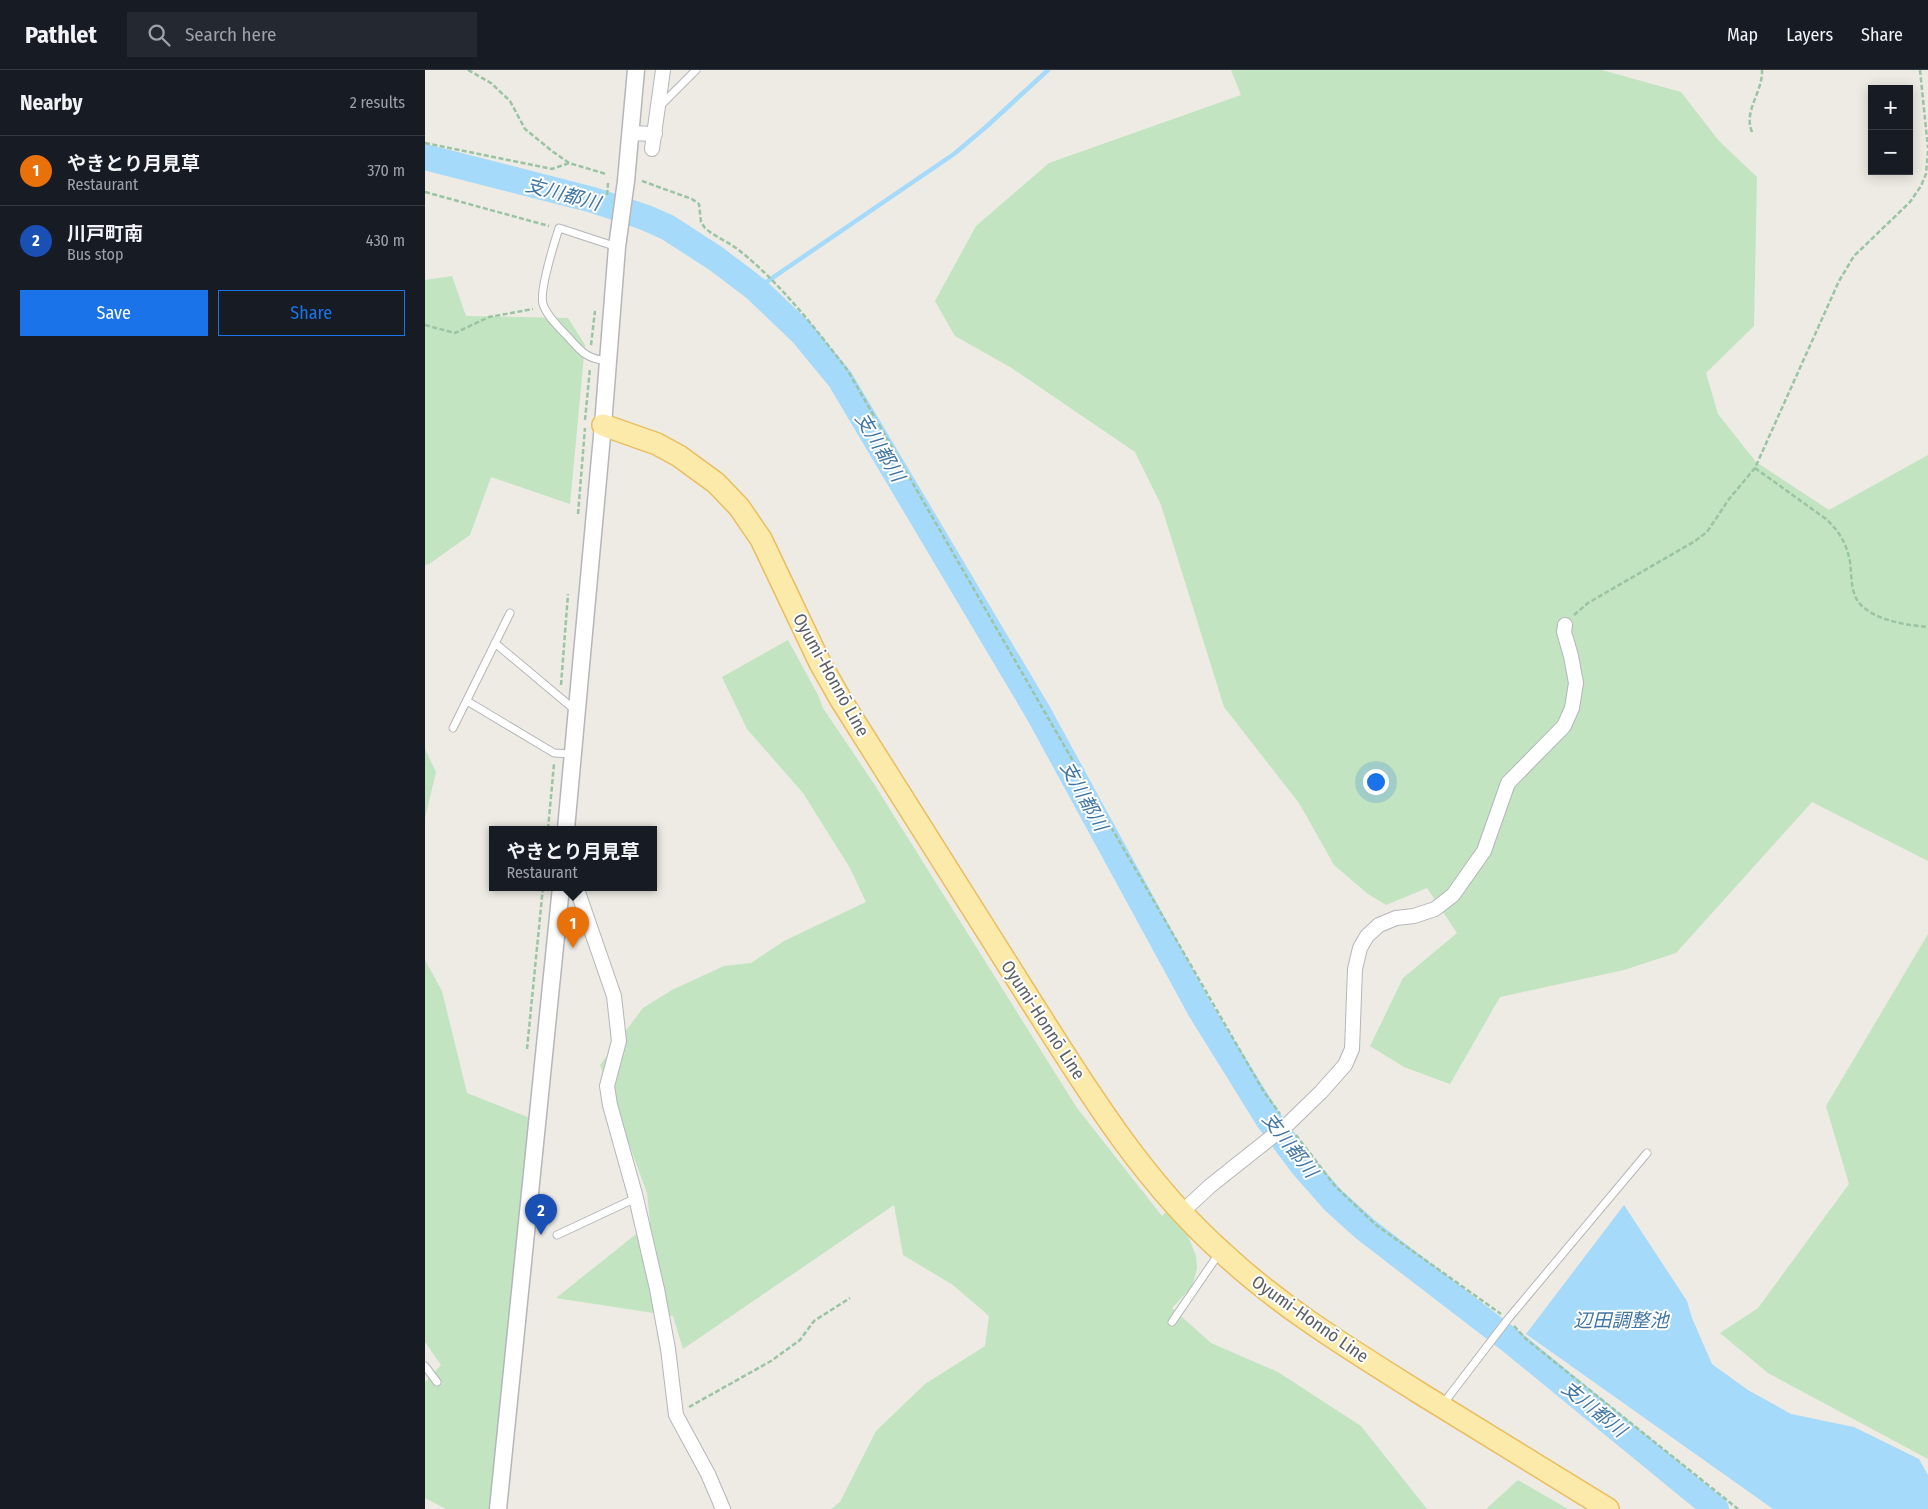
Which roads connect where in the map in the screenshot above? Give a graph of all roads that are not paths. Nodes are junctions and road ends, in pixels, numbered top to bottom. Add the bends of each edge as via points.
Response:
1 (636, 70) edge
2 (663, 70) edge
3 (696, 70) edge
4 (659, 107) junction
5 (630, 133) junction
6 (655, 134) junction
7 (653, 149) dead end
8 (617, 247) junction
9 (608, 361) junction
10 (603, 424) junction
11 (510, 612) dead end
12 (1565, 625) road end
13 (495, 644) junction
14 (467, 701) junction
15 (577, 712) junction
16 (453, 728) dead end
17 (573, 754) junction
18 (566, 826) edge
19 (561, 891) edge
20 (576, 891) edge
21 (1647, 1153) dead end
22 (635, 1198) junction
23 (1182, 1212) junction
24 (557, 1235) dead end
25 (1220, 1252) junction
26 (1172, 1322) dead end
27 (425, 1366) edge
28 (437, 1382) dead end
29 (1442, 1406) junction
30 (498, 1509) edge
31 (723, 1509) edge
32 (1607, 1509) edge

1 - 5 street
2 - 4 street
3 - 4 lane
4 - 6 street
5 - 6 street
5 - 8 street via 634,181
6 - 7 street
8 - 9 street
8 - 9 lane via 559,228 543,291 544,307 584,355
9 - 10 street
10 - 15 street
10 - 23 main road, Oyumi-Honnō Line via 657,444 679,456 716,484 739,507 761,539 841,700 1072,1066 1144,1167
11 - 13 lane
12 - 23 street via 1576,683 1572,708 1564,726 1508,783 1484,851 1453,895 1435,909 1396,918 1379,925 1367,936 1355,969 1352,1049 1345,1065 1286,1126
13 - 14 lane
13 - 15 lane
14 - 16 lane
14 - 17 lane via 554,753
15 - 17 street
17 - 18 street
19 - 30 street
20 - 22 street via 614,996 619,1041 607,1086
21 - 29 lane via 1508,1319
22 - 24 lane
22 - 31 street via 658,1297 676,1415
23 - 25 main road, Oyumi-Honnō Line
25 - 26 lane
25 - 29 main road, Oyumi-Honnō Line via 1268,1293 1330,1337
27 - 28 lane
29 - 32 main road, Oyumi-Honnō Line

